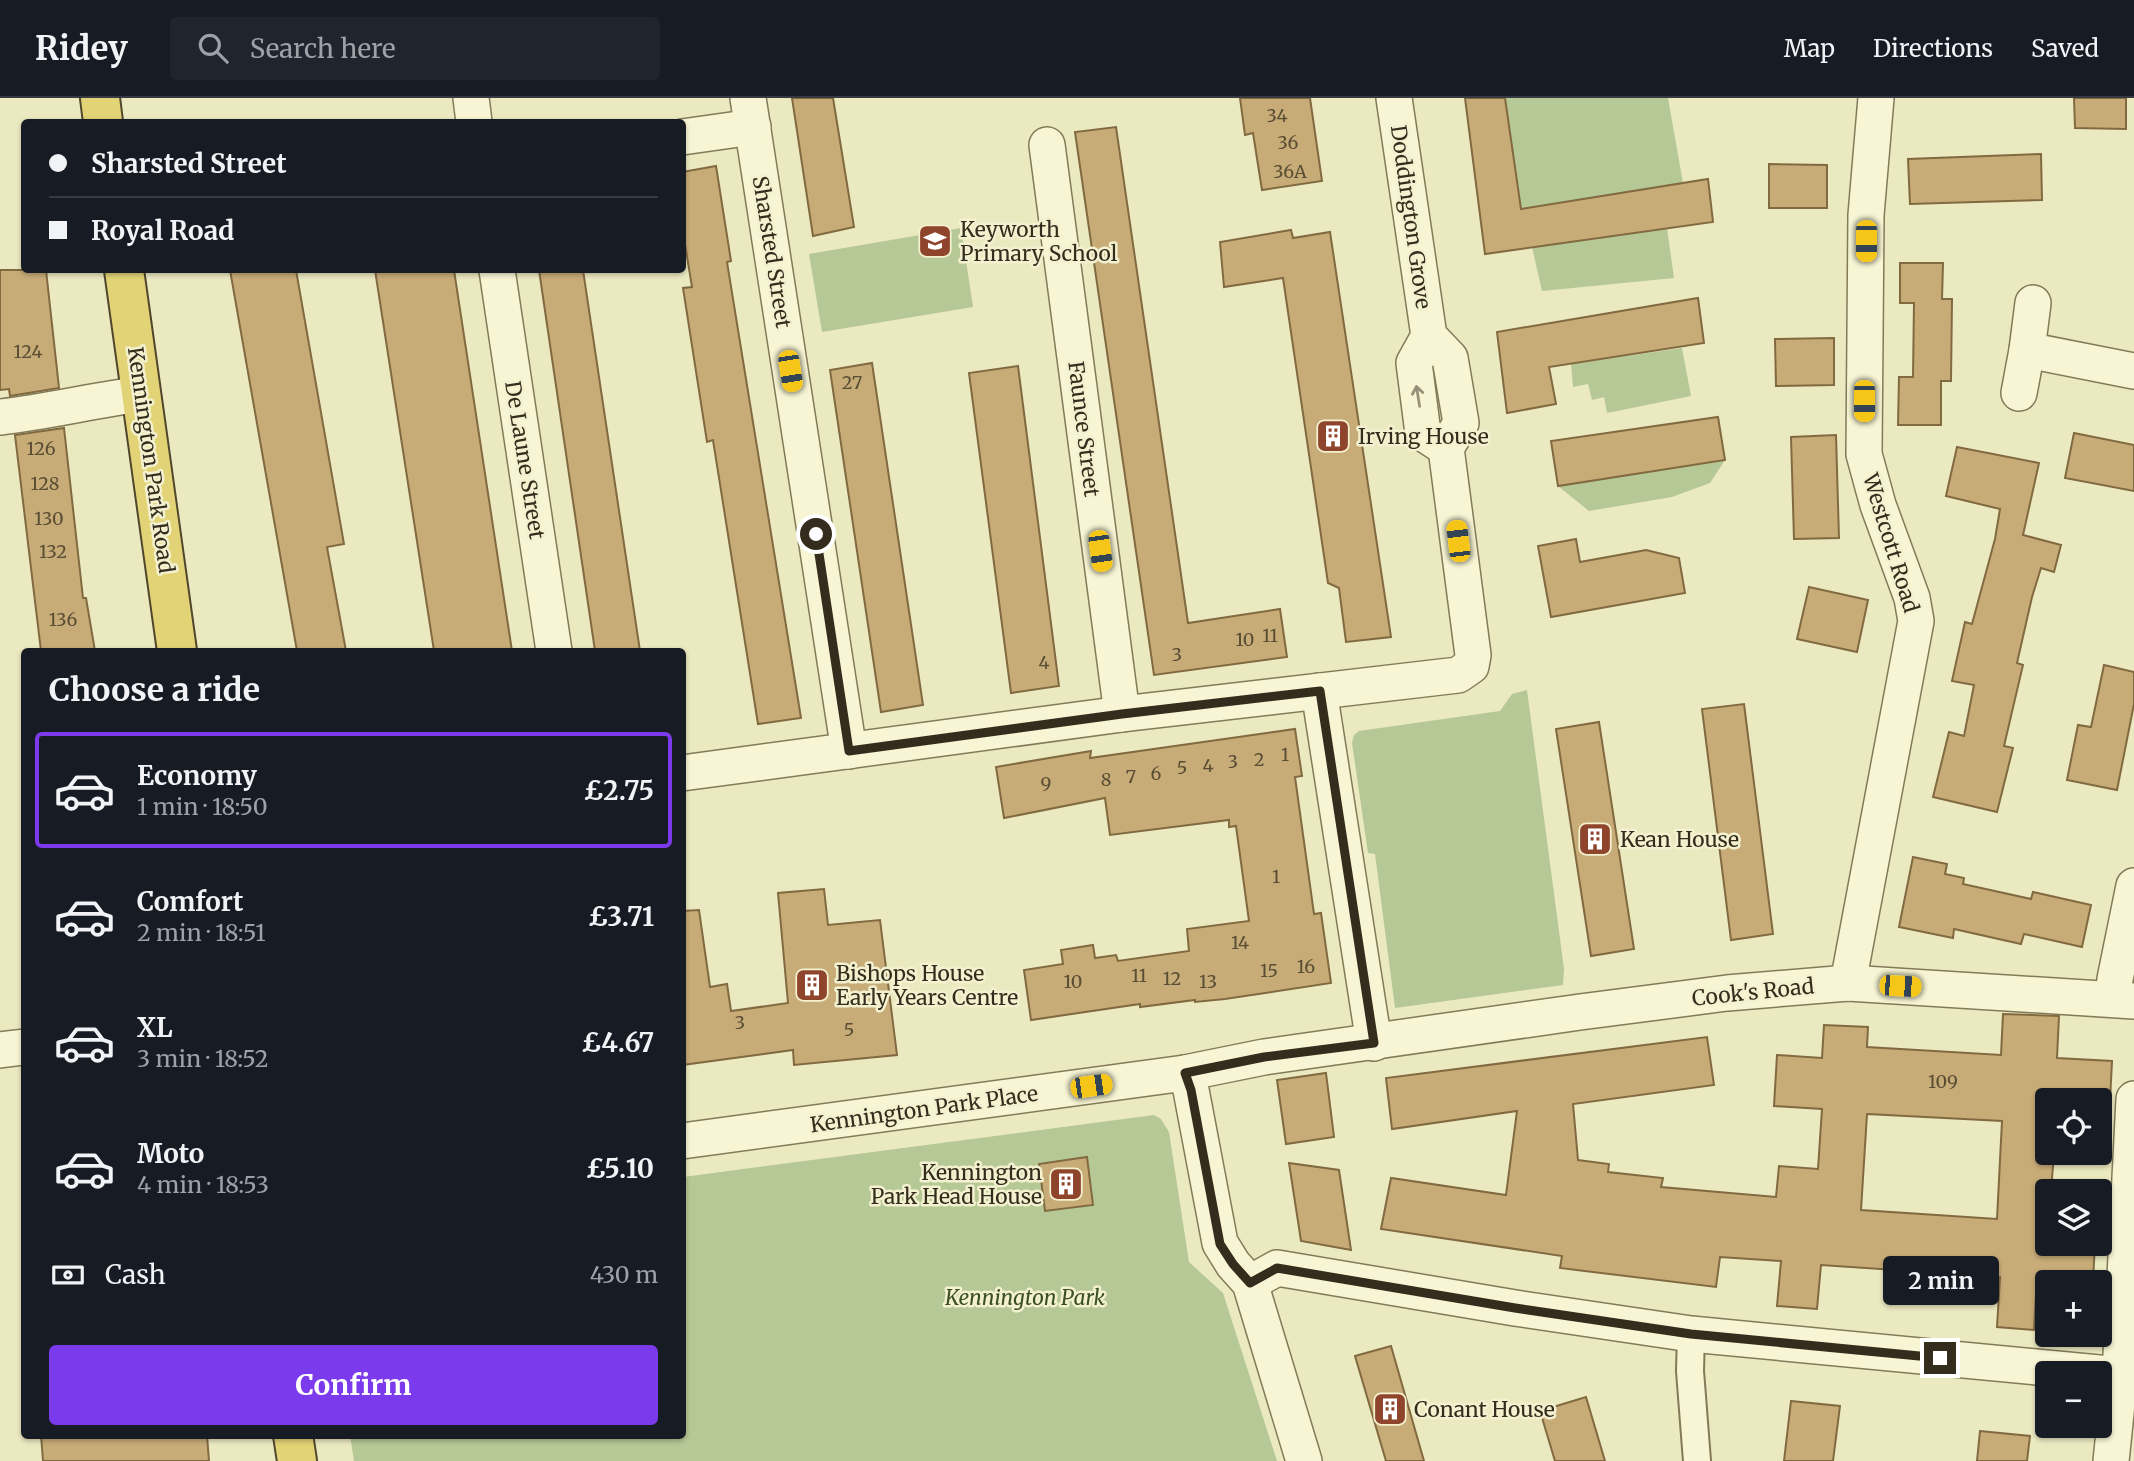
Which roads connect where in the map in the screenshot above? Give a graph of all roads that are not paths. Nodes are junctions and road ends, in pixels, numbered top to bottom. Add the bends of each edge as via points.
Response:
1 (100, 98) edge
2 (471, 98) edge
3 (1394, 98) edge
4 (1876, 98) edge
5 (750, 112) edge
6 (103, 119) edge
7 (474, 119) edge
8 (686, 136) edge
9 (1046, 145) dead end
10 (124, 273) edge
11 (497, 273) edge
12 (2033, 303) dead end
13 (2026, 350) junction
14 (2134, 371) edge
15 (2020, 393) dead end
16 (142, 394) junction
17 (0, 417) edge
18 (177, 648) edge
19 (554, 648) edge
20 (1320, 691) junction
21 (1122, 714) junction
22 (849, 751) junction
23 (686, 772) edge
24 (2134, 886) edge
25 (1849, 983) junction
26 (2123, 1000) edge
27 (1374, 1043) junction
28 (21, 1047) edge
29 (0, 1050) edge
30 (1185, 1073) junction
31 (2134, 1099) edge
32 (686, 1139) edge
33 (1250, 1283) junction
34 (1691, 1334) junction
35 (2120, 1375) junction
36 (294, 1439) edge
37 (297, 1461) edge
38 (1304, 1461) edge
39 (1697, 1461) edge
40 (2111, 1461) edge

1 - 6 highway
2 - 7 street
3 - 20 street, Doddington Grove via 1429,336 1414,363 1423,433 1446,448 1473,655 1471,666 1458,675
4 - 25 street, Westcott Road via 1866,215 1864,454 1916,621
5 - 8 street, Sharsted Street
5 - 22 street, Sharsted Street
9 - 21 street, Faunce Street
10 - 16 highway, Kennington Park Road
11 - 19 street, De Laune Street
12 - 13 street
13 - 14 street
13 - 15 street
16 - 17 street
16 - 18 highway, Kennington Park Road
20 - 21 street
20 - 27 street
21 - 22 street
22 - 23 street
24 - 26 street via 2115,979
25 - 26 street, Cook's Road
25 - 27 street, Cook's Road via 1727,993
27 - 30 street, Kennington Park Place
28 - 29 street
30 - 32 street, Kennington Park Place
30 - 33 street via 1220,1244
31 - 35 street
33 - 34 street via 1277,1268
33 - 38 street
34 - 35 street
34 - 39 street via 1689,1371
35 - 40 street
36 - 37 highway

